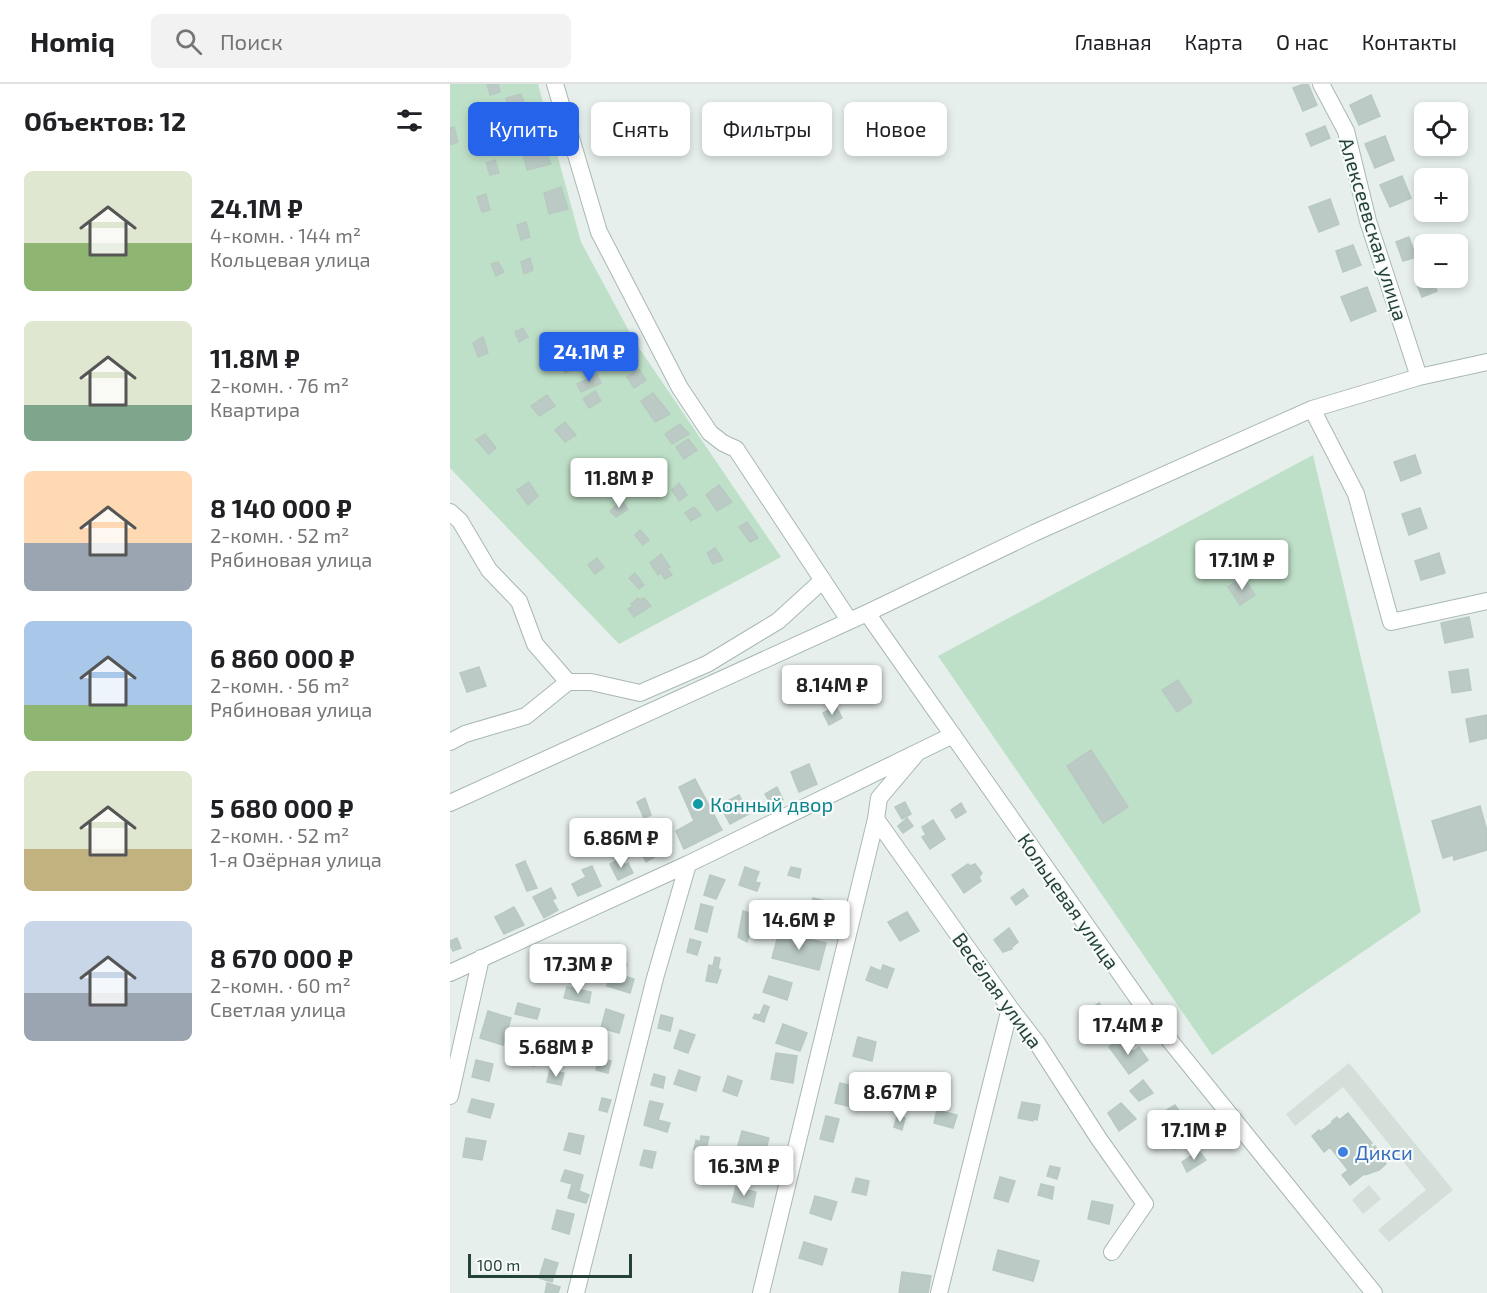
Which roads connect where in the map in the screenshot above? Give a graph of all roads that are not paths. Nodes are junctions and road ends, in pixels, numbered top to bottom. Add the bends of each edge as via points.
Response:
1 (555, 84) edge
2 (1321, 84) edge
3 (1487, 362) edge
4 (1419, 377) junction
5 (1312, 409) junction
6 (450, 512) edge
7 (823, 580) junction
8 (1487, 602) edge
9 (867, 613) junction
10 (849, 620) junction
11 (568, 682) junction
12 (953, 735) junction
13 (450, 742) edge
14 (917, 753) junction
15 (450, 803) edge
16 (876, 819) junction
17 (688, 864) junction
18 (482, 958) junction
19 (450, 973) edge
20 (1010, 1008) junction
21 (450, 1096) edge
22 (1112, 1252) dead end
23 (576, 1293) edge
24 (761, 1293) edge
25 (939, 1293) edge
26 (1374, 1293) edge

1 - 7 street via 599,232 680,388 710,433 736,449
2 - 4 street, Алексеевская улица via 1346,131 1368,221
3 - 4 street
4 - 5 street
5 - 8 street via 1356,494 1391,622
5 - 9 street via 1034,533
6 - 11 street via 460,521 489,570 519,601 536,644
7 - 10 street
7 - 11 street via 778,621 707,664 640,693 591,682
9 - 10 street
9 - 12 street, Кольцевая улица
10 - 15 street
11 - 13 street via 526,716
12 - 14 street
12 - 26 street, Кольцевая улица via 1150,1016
14 - 16 street via 879,798
14 - 17 street
16 - 20 street, Весёлая улица
16 - 24 street
17 - 18 street
17 - 23 street via 655,978
18 - 19 street
18 - 21 street
20 - 22 street, Весёлая улица via 1145,1204
20 - 25 street

